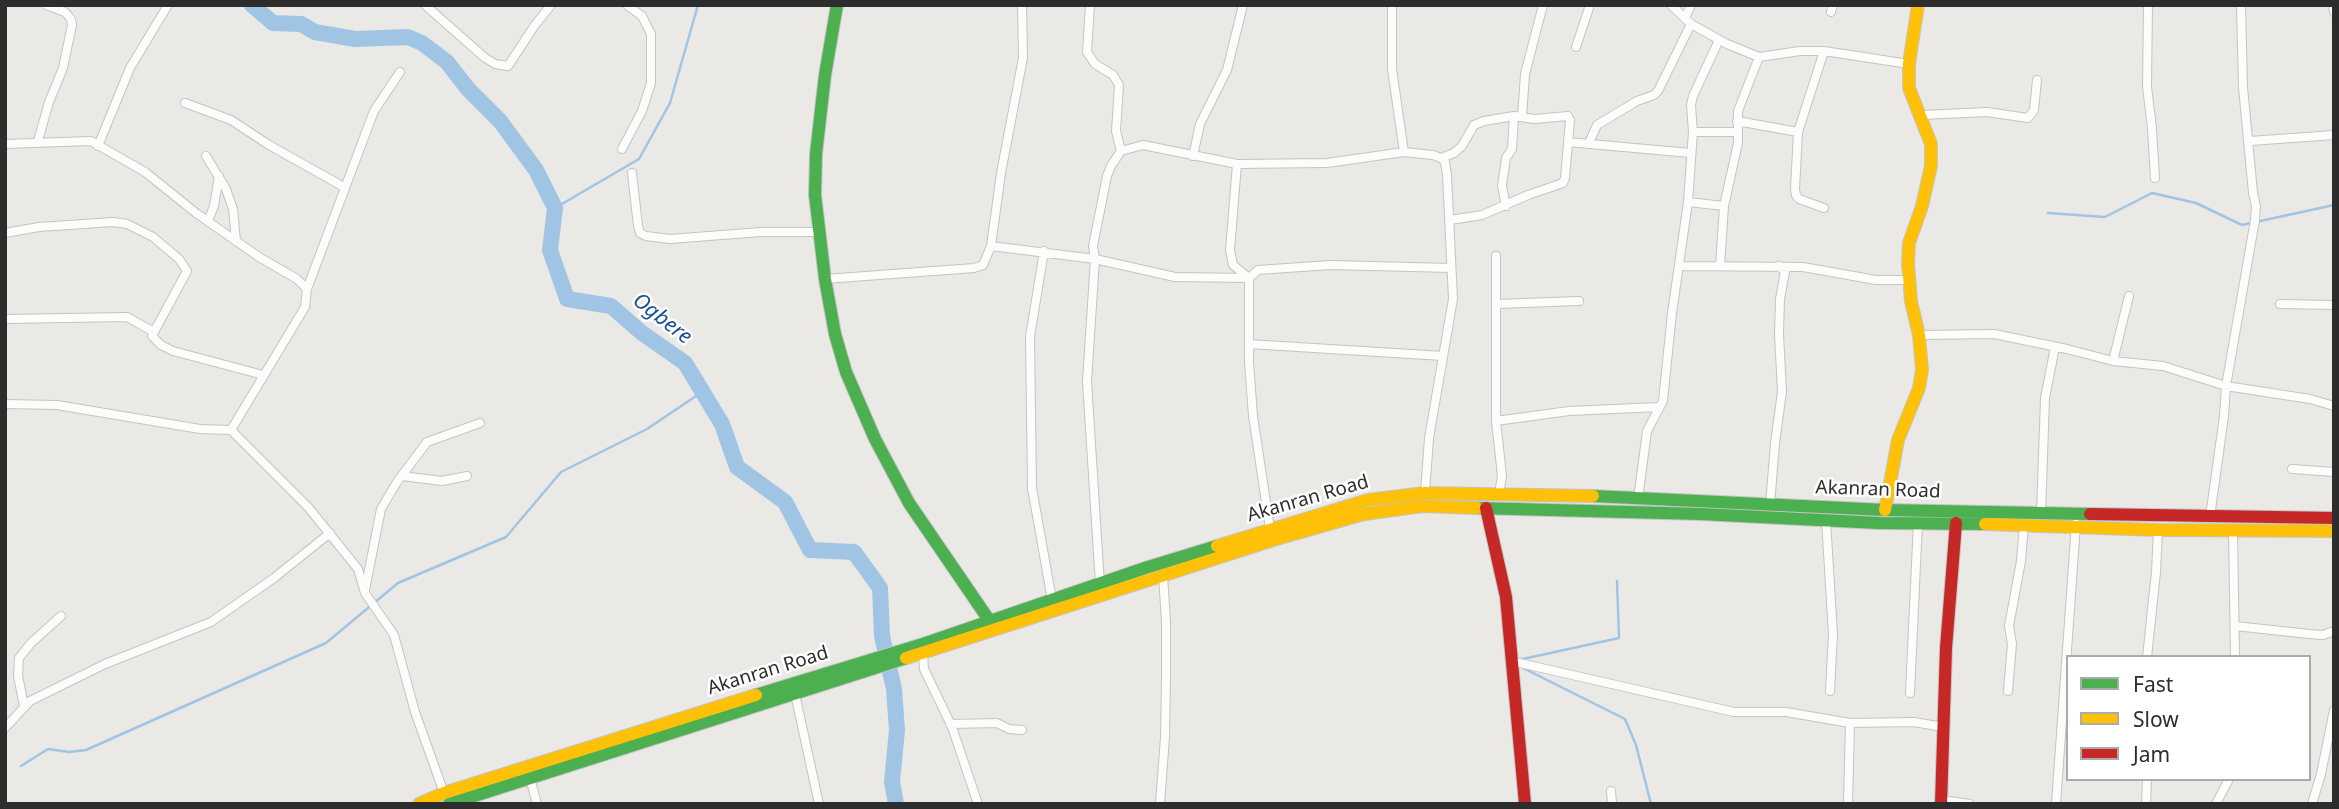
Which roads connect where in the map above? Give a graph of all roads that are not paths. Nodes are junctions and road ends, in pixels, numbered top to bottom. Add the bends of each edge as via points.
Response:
1 (46, 5) edge
2 (168, 5) edge
3 (425, 5) edge
4 (551, 5) edge
5 (627, 5) edge
6 (837, 5) edge
7 (1022, 5) edge
8 (1090, 5) edge
9 (1242, 5) edge
10 (1392, 5) edge
11 (1543, 5) edge
12 (1590, 5) edge
13 (1671, 5) edge
14 (1691, 5) edge
15 (1918, 5) edge
16 (2148, 5) edge
17 (2241, 5) edge
18 (2333, 5) edge
19 (2334, 12) edge
20 (1688, 21) junction
21 (1719, 40) junction
22 (1576, 47) dead end
23 (1824, 51) junction
24 (1759, 57) junction
25 (1909, 64) junction
26 (400, 72) dead end
27 (2037, 80) dead end
28 (185, 103) dead end
29 (1921, 115) junction
30 (1518, 117) junction
31 (1737, 121) junction
32 (1693, 132) junction
33 (1738, 132) junction
34 (1798, 132) junction
35 (2334, 135) edge
36 (38, 141) junction
37 (2249, 141) junction
38 (1568, 142) junction
39 (1589, 143) junction
40 (5, 144) edge
41 (98, 146) junction
42 (621, 149) dead end
43 (1121, 151) junction
44 (1404, 152) junction
45 (1690, 153) junction
46 (206, 156) dead end
47 (1193, 156) junction
48 (1441, 158) junction
49 (1237, 164) junction
50 (632, 173) dead end
51 (219, 176) junction
52 (2155, 178) dead end
53 (344, 187) junction
54 (1688, 202) junction
55 (1506, 206) junction
56 (1724, 206) junction
57 (1824, 208) dead end
58 (1450, 220) junction
59 (208, 221) junction
60 (819, 232) junction
61 (5, 233) edge
62 (236, 241) junction
63 (991, 246) junction
64 (1044, 251) junction
65 (1496, 256) dead end
66 (1095, 259) junction
67 (1680, 266) junction
68 (1720, 266) junction
69 (1779, 266) junction
70 (1451, 268) junction
71 (1250, 278) junction
72 (825, 279) junction
73 (1909, 280) junction
74 (306, 289) junction
75 (2129, 296) dead end
76 (1579, 300) dead end
77 (1497, 304) junction
78 (2280, 304) dead end
79 (2334, 305) edge
80 (5, 319) edge
81 (154, 332) junction
82 (1919, 335) junction
83 (1250, 344) junction
84 (2055, 347) junction
85 (1443, 356) junction
86 (2113, 360) junction
87 (263, 375) junction
88 (2225, 386) junction
89 (5, 404) edge
90 (2334, 406) edge
91 (1659, 407) junction
92 (1496, 421) junction
93 (480, 423) dead end
94 (231, 430) junction
95 (2292, 469) dead end
96 (2334, 471) edge
97 (402, 476) junction
98 (467, 476) dead end
99 (1425, 493) junction
100 (1499, 494) junction
101 (1528, 495) junction
102 (1638, 499) junction
103 (1770, 505) junction
104 (1486, 508) junction
105 (1525, 509) junction
106 (1885, 510) junction
107 (2041, 514) junction
108 (2210, 517) junction
109 (2334, 518) edge
110 (1826, 520) junction
111 (2076, 521) junction
112 (1918, 522) junction
113 (1956, 523) junction
114 (2024, 524) junction
115 (1270, 529) junction
116 (2158, 530) junction
117 (2233, 530) junction
118 (2334, 531) edge
119 (330, 533) junction
120 (1163, 575) junction
121 (1100, 584) junction
122 (367, 597) junction
123 (1052, 600) junction
124 (61, 616) dead end
125 (989, 621) junction
126 (2235, 626) junction
127 (2334, 631) edge
128 (923, 653) junction
129 (2067, 655) edge
130 (2147, 655) edge
131 (2235, 655) edge
132 (892, 657) junction
133 (1511, 662) junction
134 (2066, 662) edge
135 (875, 663) junction
136 (1830, 691) dead end
137 (2008, 691) dead end
138 (1910, 693) dead end
139 (795, 694) junction
140 (24, 706) junction
141 (2334, 710) edge
142 (1850, 723) junction
143 (950, 724) junction
144 (679, 725) junction
145 (1943, 727) junction
146 (5, 728) edge
147 (1022, 730) dead end
148 (530, 778) junction
149 (2147, 781) edge
150 (2228, 781) edge
151 (1611, 790) dead end
152 (447, 798) edge
153 (484, 799) edge
154 (1942, 802) edge
155 (419, 804) edge
156 (537, 804) edge
157 (819, 804) edge
158 (978, 804) edge
159 (1160, 804) edge
160 (1525, 804) edge
161 (1612, 804) edge
162 (1848, 804) edge
163 (1970, 804) edge
164 (2056, 804) edge
165 (2146, 804) edge
166 (2216, 804) edge
167 (2312, 804) edge

1 - 36 street via 65,12 72,25
2 - 41 street via 130,68
3 - 4 street via 484,57 508,66
5 - 42 street via 642,16 651,34 651,83
6 - 60 main road via 816,154
7 - 63 street via 1023,58
8 - 43 street via 1087,52 1119,85 1116,131
9 - 47 street via 1227,71 1200,124
10 - 44 street via 1392,69
11 - 30 street
12 - 22 street
13 - 20 street
14 - 20 street
15 - 25 main road
16 - 52 street via 2147,87
17 - 37 street
18 - 19 street
20 - 21 street
20 - 39 street via 1658,91 1597,125
21 - 24 street
21 - 32 street via 1693,96
23 - 24 street
23 - 25 street
23 - 34 street
24 - 31 street
25 - 29 main road via 1909,88
26 - 53 street via 374,111
27 - 29 street via 2034,110 2028,118 1987,112
28 - 53 street via 230,120
29 - 73 main road via 1931,144 1930,166 1909,243
30 - 38 street via 1568,116
30 - 48 street via 1474,125 1462,146
30 - 55 street via 1502,186
31 - 33 street
31 - 34 street
32 - 33 street
32 - 45 street
33 - 56 street
34 - 57 street via 1796,195
35 - 37 street
36 - 40 street
36 - 41 street
37 - 88 street via 2255,223
38 - 39 street
38 - 55 street via 1563,183
39 - 45 street
41 - 59 street via 145,172
43 - 47 street via 1143,145
43 - 66 street via 1107,176 1093,246
44 - 48 street
44 - 49 street via 1327,163
45 - 54 street
46 - 51 street
47 - 49 street
48 - 58 street
49 - 71 street via 1230,250 1233,265
50 - 60 street via 638,226 646,236 670,239
51 - 59 street
51 - 62 street via 233,209
53 - 74 street
54 - 56 street
54 - 67 street
55 - 58 street
56 - 68 street
58 - 70 street
59 - 62 street
60 - 72 main road
61 - 81 street via 113,222 153,237 187,271
62 - 74 street
63 - 64 street
63 - 72 street via 983,265 974,268
64 - 66 street
64 - 123 street via 1030,337 1032,476
65 - 77 street
66 - 71 street via 1175,277
66 - 121 street via 1087,382
67 - 68 street
67 - 91 street
68 - 69 street
69 - 73 street via 1876,280
69 - 103 street via 1785,272 1779,334 1782,391
70 - 71 street via 1330,265 1258,270
70 - 85 street via 1453,299
71 - 83 street
72 - 125 main road via 846,372 875,439 909,503
73 - 82 main road
74 - 87 street via 305,307
75 - 86 street
76 - 77 street
77 - 92 street
78 - 79 street
80 - 81 street via 127,317
81 - 87 street via 152,336 161,345 173,351
82 - 84 street via 1994,334
82 - 106 main road via 1919,388 1898,440
83 - 85 street
83 - 115 street via 1253,416
84 - 86 street
84 - 107 street via 2045,398
85 - 99 street
86 - 88 street via 2163,366
87 - 94 street
88 - 90 street
88 - 108 street
89 - 94 street via 57,405
91 - 92 street via 1569,411
91 - 102 street via 1647,431
92 - 100 street via 1502,476
93 - 97 street via 427,442
94 - 119 street
95 - 96 street
97 - 98 street via 442,481
97 - 122 street via 381,509
99 - 100 main road, Akanran Road
99 - 115 main road, Akanran Road via 1368,500
100 - 101 main road, Akanran Road
101 - 102 main road, Akanran Road
101 - 105 main road
102 - 103 main road, Akanran Road
103 - 106 main road, Akanran Road
104 - 105 main road, Akanran Road
104 - 120 main road, Akanran Road via 1423,506 1364,514
104 - 133 main road via 1506,597
105 - 110 main road, Akanran Road
106 - 107 main road, Akanran Road
107 - 111 main road, Akanran Road
108 - 109 main road, Akanran Road
108 - 111 main road, Akanran Road
110 - 112 main road, Akanran Road
110 - 136 street via 1833,634
111 - 114 main road, Akanran Road
111 - 116 main road, Akanran Road
111 - 129 street
112 - 113 main road, Akanran Road
112 - 138 street
113 - 114 main road, Akanran Road
113 - 145 main road
114 - 137 street via 2009,626
115 - 121 main road, Akanran Road
116 - 117 main road, Akanran Road
116 - 130 street
117 - 118 main road, Akanran Road
117 - 126 street
119 - 122 street via 358,569
119 - 140 street via 211,622 105,664
120 - 128 main road, Akanran Road
120 - 159 street via 1166,680
121 - 123 main road, Akanran Road
122 - 152 street via 394,635 415,712
123 - 125 main road, Akanran Road
124 - 140 street via 19,658
125 - 132 main road, Akanran Road
126 - 127 street via 2323,635
126 - 131 street
128 - 132 main road, Akanran Road
128 - 143 street via 924,669
132 - 135 main road, Akanran Road
133 - 142 street via 1734,712 1786,712
133 - 160 main road
134 - 164 street
135 - 139 main road, Akanran Road
135 - 144 main road, Akanran Road
139 - 144 main road, Akanran Road
139 - 157 street
140 - 146 street
141 - 167 street
142 - 145 street via 1914,722
142 - 162 street
143 - 147 street via 997,723
143 - 158 street
144 - 148 main road, Akanran Road
144 - 152 main road, Akanran Road
145 - 154 main road
148 - 153 main road, Akanran Road
148 - 156 street
149 - 165 street
150 - 166 street
151 - 161 street
152 - 153 main road, Akanran Road
152 - 155 main road, Akanran Road
154 - 163 street

